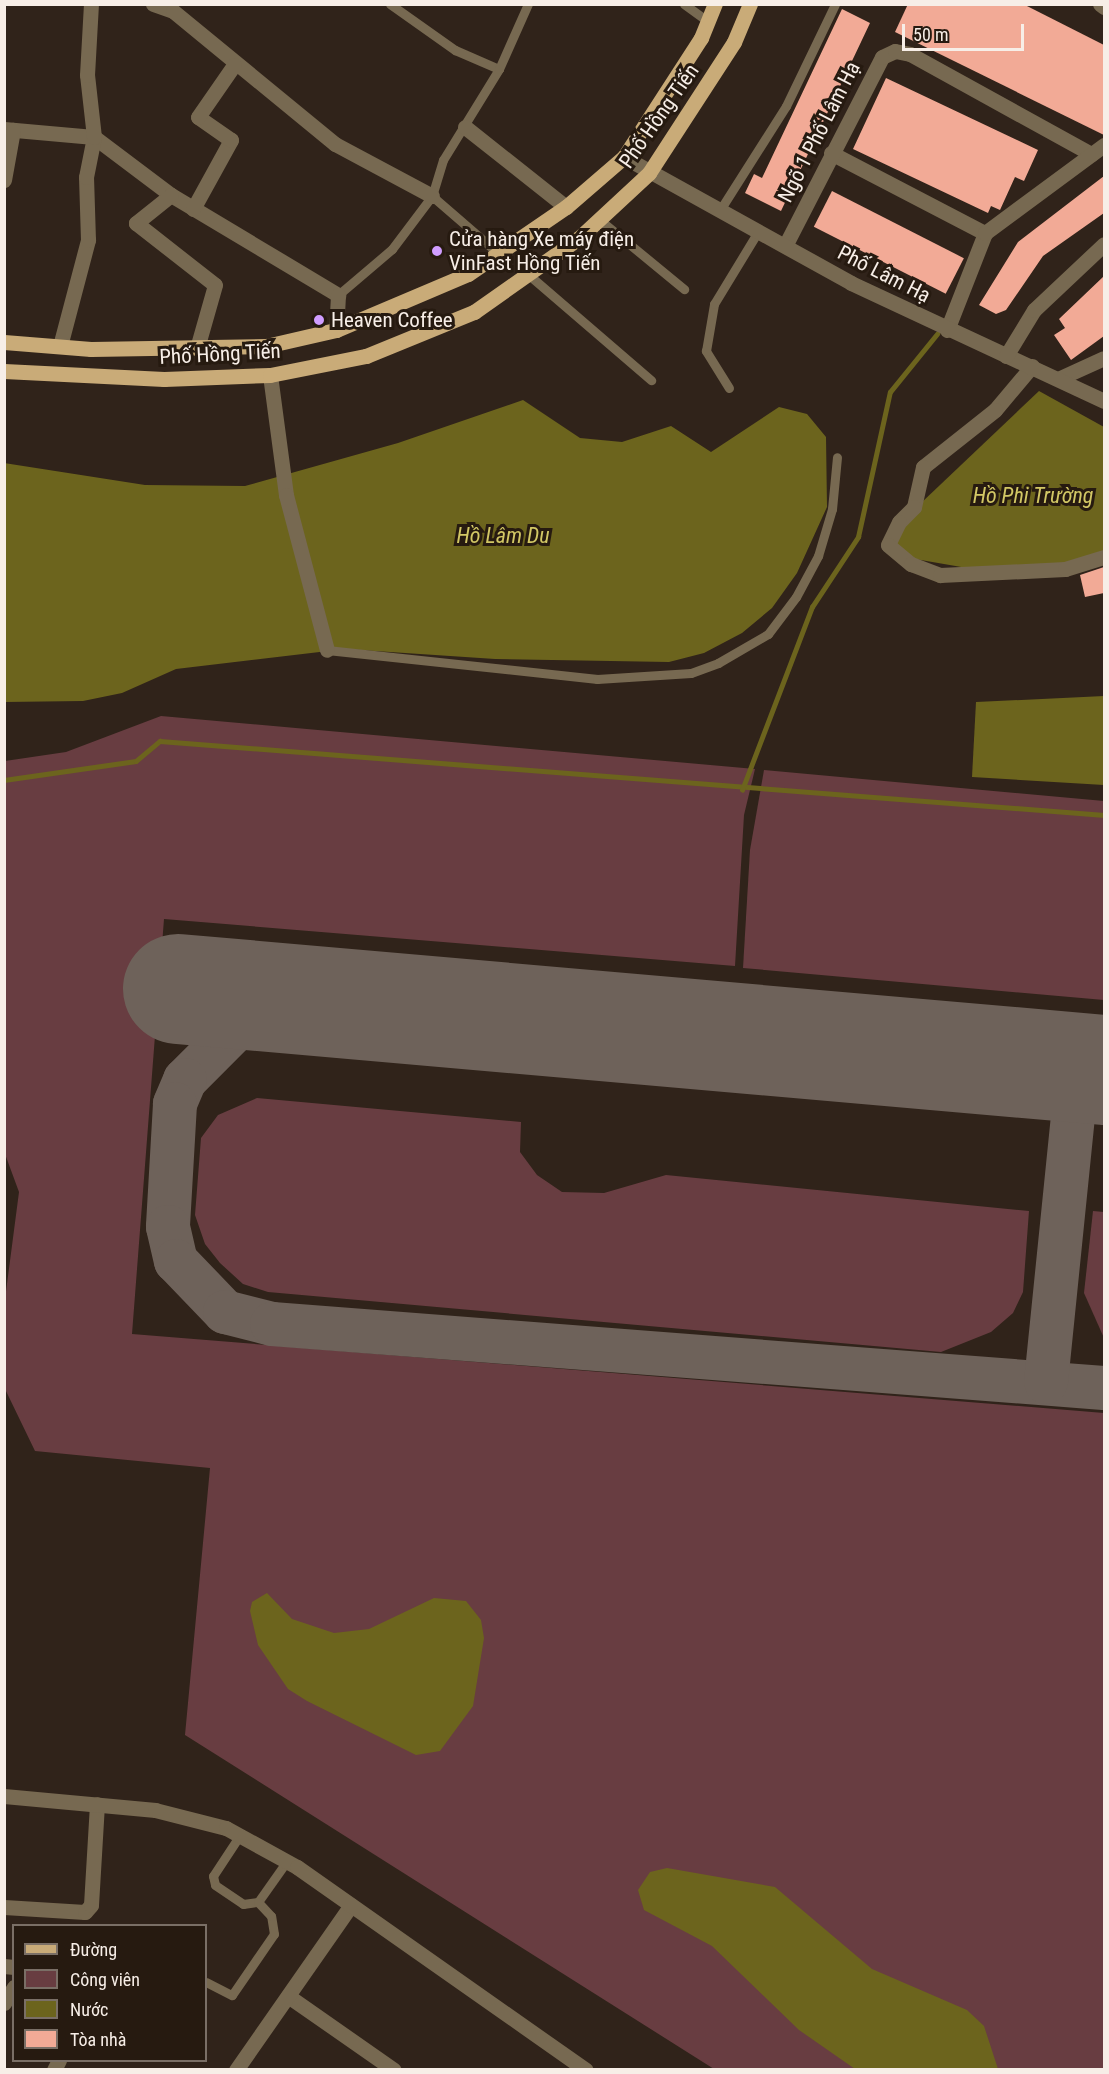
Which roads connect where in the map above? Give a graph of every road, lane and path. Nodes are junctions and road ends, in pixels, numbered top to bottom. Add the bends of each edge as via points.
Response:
1 (91, 4) edge
2 (153, 4) edge
3 (390, 4) edge
4 (528, 4) edge
5 (684, 4) edge
6 (715, 4) edge
7 (750, 4) edge
8 (835, 4) edge
9 (1100, 4) edge
10 (1104, 7) edge
11 (707, 21) junction
12 (234, 65) junction
13 (499, 69) junction
14 (465, 127) junction
15 (9, 130) edge
16 (94, 137) junction
17 (1104, 145) edge
18 (831, 153) junction
19 (1091, 154) junction
20 (624, 156) junction
21 (649, 173) junction
22 (4, 180) edge
23 (171, 195) junction
24 (432, 196) junction
25 (566, 207) junction
26 (193, 209) junction
27 (720, 210) junction
28 (600, 220) junction
29 (759, 230) junction
30 (986, 233) junction
31 (786, 244) junction
32 (1104, 244) edge
33 (499, 254) junction
34 (530, 276) junction
35 (684, 289) dead end
36 (338, 295) junction
37 (336, 330) junction
38 (947, 330) junction
39 (4, 342) edge
40 (60, 346) junction
41 (197, 348) junction
42 (1006, 356) junction
43 (1104, 358) edge
44 (1032, 366) junction
45 (4, 371) edge
46 (270, 375) junction
47 (1060, 378) junction
48 (651, 380) dead end
49 (729, 387) dead end
50 (1104, 401) edge
51 (837, 457) dead end
52 (1104, 557) edge
53 (327, 650) joint
54 (4, 1796) edge
55 (97, 1804) junction
56 (240, 1835) junction
57 (286, 1861) junction
58 (258, 1902) junction
59 (91, 1905) junction
60 (351, 1905) junction
61 (4, 1907) edge
62 (91, 1924) edge
63 (207, 1982) edge
64 (12, 1990) edge
65 (288, 1996) junction
66 (4, 2003) edge
67 (236, 2070) edge
68 (394, 2070) edge
69 (586, 2070) edge

1 - 16 street via 87,75
2 - 12 street via 173,11
3 - 13 lane via 455,50
4 - 13 lane
5 - 11 lane
6 - 11 main road, Phố Hồng Tiến
7 - 21 main road, Phố Hồng Tiến via 734,42
8 - 27 lane via 786,106
9 - 10 street
11 - 20 main road, Phố Hồng Tiến
12 - 24 street via 335,144
12 - 26 street via 198,117 231,140
13 - 14 lane
14 - 24 lane via 443,160
14 - 25 street
15 - 16 street
15 - 22 street
16 - 23 street
16 - 40 street via 86,177 88,240
17 - 19 street
18 - 19 street, Ngõ 1 Phố Lâm Hạ via 882,57 895,51 910,54
18 - 30 street
18 - 31 street, Ngõ 1 Phố Lâm Hạ
19 - 30 street
20 - 21 street, Phố Lâm Hạ
20 - 25 main road, Phố Hồng Tiến
21 - 27 street, Phố Lâm Hạ
21 - 28 main road, Phố Hồng Tiến
23 - 26 street
23 - 41 street via 136,223 215,285
24 - 33 lane
24 - 36 lane via 392,249
25 - 33 main road, Phố Hồng Tiến
26 - 36 street
27 - 29 street, Phố Lâm Hạ
28 - 34 main road, Phố Hồng Tiến
28 - 35 lane
29 - 31 street, Phố Lâm Hạ
29 - 49 lane via 714,304 706,351
30 - 38 street
31 - 38 street, Phố Lâm Hạ
32 - 42 street via 1034,310
33 - 37 main road, Phố Hồng Tiến via 468,274
34 - 46 main road, Phố Hồng Tiến via 474,312 366,356
34 - 48 lane
36 - 37 street
37 - 41 main road, Phố Hồng Tiến via 266,346
38 - 42 street, Phố Lâm Hạ
39 - 40 main road, Phố Hồng Tiến
40 - 41 main road, Phố Hồng Tiến
42 - 44 street, Phố Lâm Hạ
43 - 47 street
44 - 47 street, Phố Lâm Hạ
44 - 52 street via 995,410 923,467 914,507 898,522 888,545 911,564 940,575 1065,569
45 - 46 main road, Phố Hồng Tiến via 164,379
46 - 53 street via 286,495
47 - 50 street, Phố Lâm Hạ
51 - 53 lane via 832,509 818,556 796,597 768,634 718,663 691,673 597,679
54 - 55 street
55 - 56 street via 185,1815
55 - 59 street
56 - 57 street
56 - 58 lane via 215,1865 215,1886 243,1904
57 - 58 lane
57 - 60 street
58 - 63 lane via 271,1916 274,1934 232,1995
59 - 61 street via 85,1912
59 - 62 street
60 - 65 street
60 - 69 street
64 - 66 street
65 - 67 street
65 - 68 street

